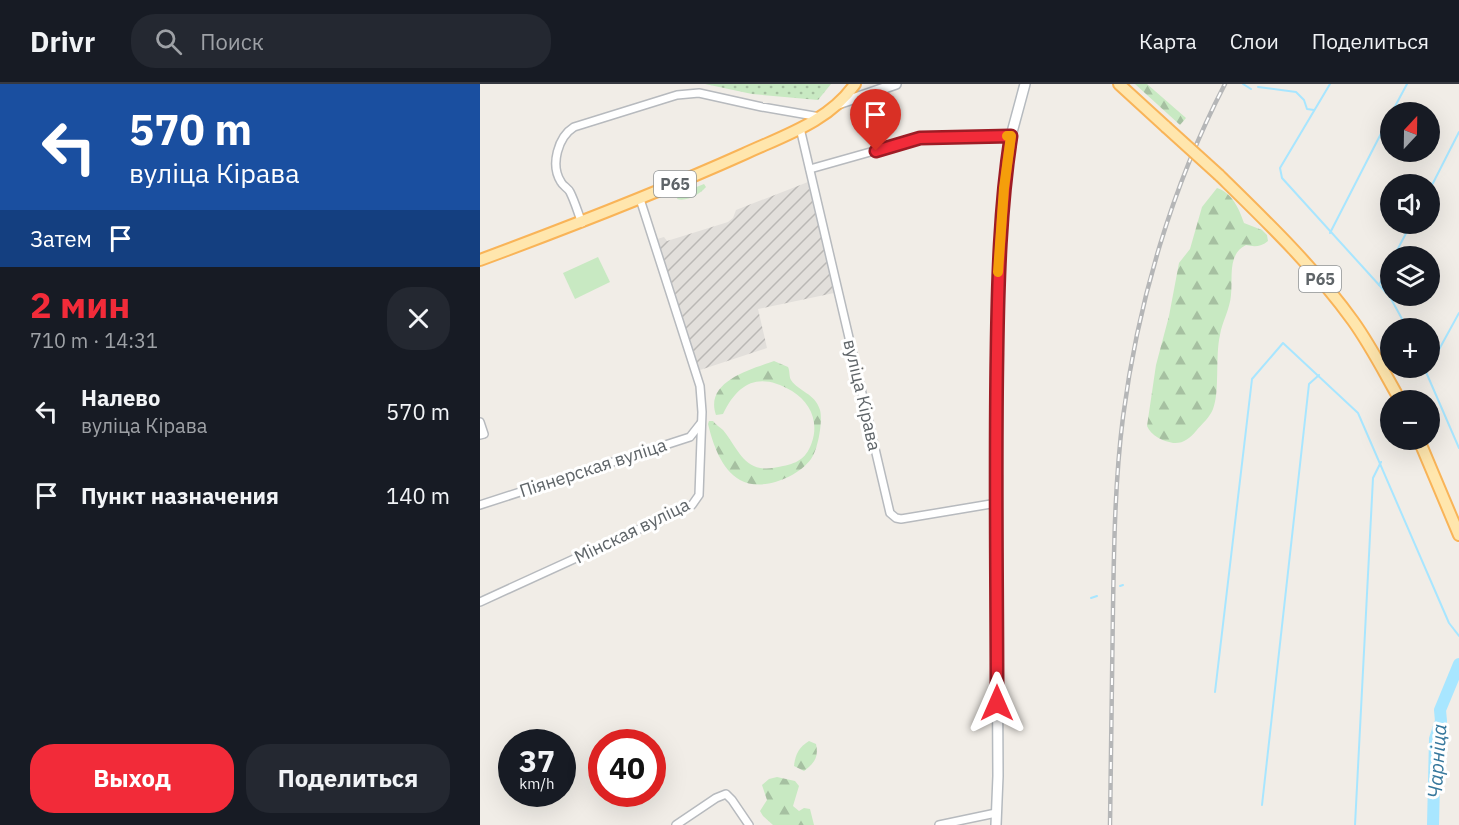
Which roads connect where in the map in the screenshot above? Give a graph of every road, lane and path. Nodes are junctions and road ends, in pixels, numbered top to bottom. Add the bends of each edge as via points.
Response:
1 (855, 84) edge
2 (896, 84) edge
3 (1025, 84) edge
4 (1119, 84) edge
5 (838, 104) junction
6 (820, 117) junction
7 (800, 128) junction
8 (1011, 136) junction
9 (810, 170) junction
10 (640, 199) junction
11 (582, 223) junction
12 (480, 260) edge
13 (1394, 390) edge
14 (480, 422) edge
15 (701, 423) junction
16 (480, 435) edge
17 (1423, 450) edge
18 (997, 502) junction
19 (480, 505) edge
20 (1459, 535) edge
21 (480, 602) edge
22 (996, 813) junction
23 (676, 825) edge
24 (749, 825) edge
25 (939, 825) edge
26 (996, 825) edge

1 - 5 main road, Р65
2 - 5 street
3 - 8 street
4 - 13 main road, Р65, bridge via 1219,175 1310,266 1354,322
5 - 6 main road, Р65
6 - 7 main road, Р65
6 - 11 street via 699,93 668,98 574,127 560,144 557,170
7 - 9 street, вуліца Кірава
7 - 10 main road, Р65
8 - 9 street via 920,138
8 - 18 street via 999,262
9 - 18 street, вуліца Кірава via 890,513 902,519
10 - 11 main road, Р65
10 - 15 street, Мінская вуліца via 700,386
11 - 12 main road, Р65
14 - 16 street via 484,434
15 - 19 street, Піянерская вуліца via 690,437
15 - 21 street, Мінская вуліца via 699,495 692,505
17 - 20 main road
18 - 22 street
22 - 25 street
22 - 26 street
23 - 24 street via 726,794

